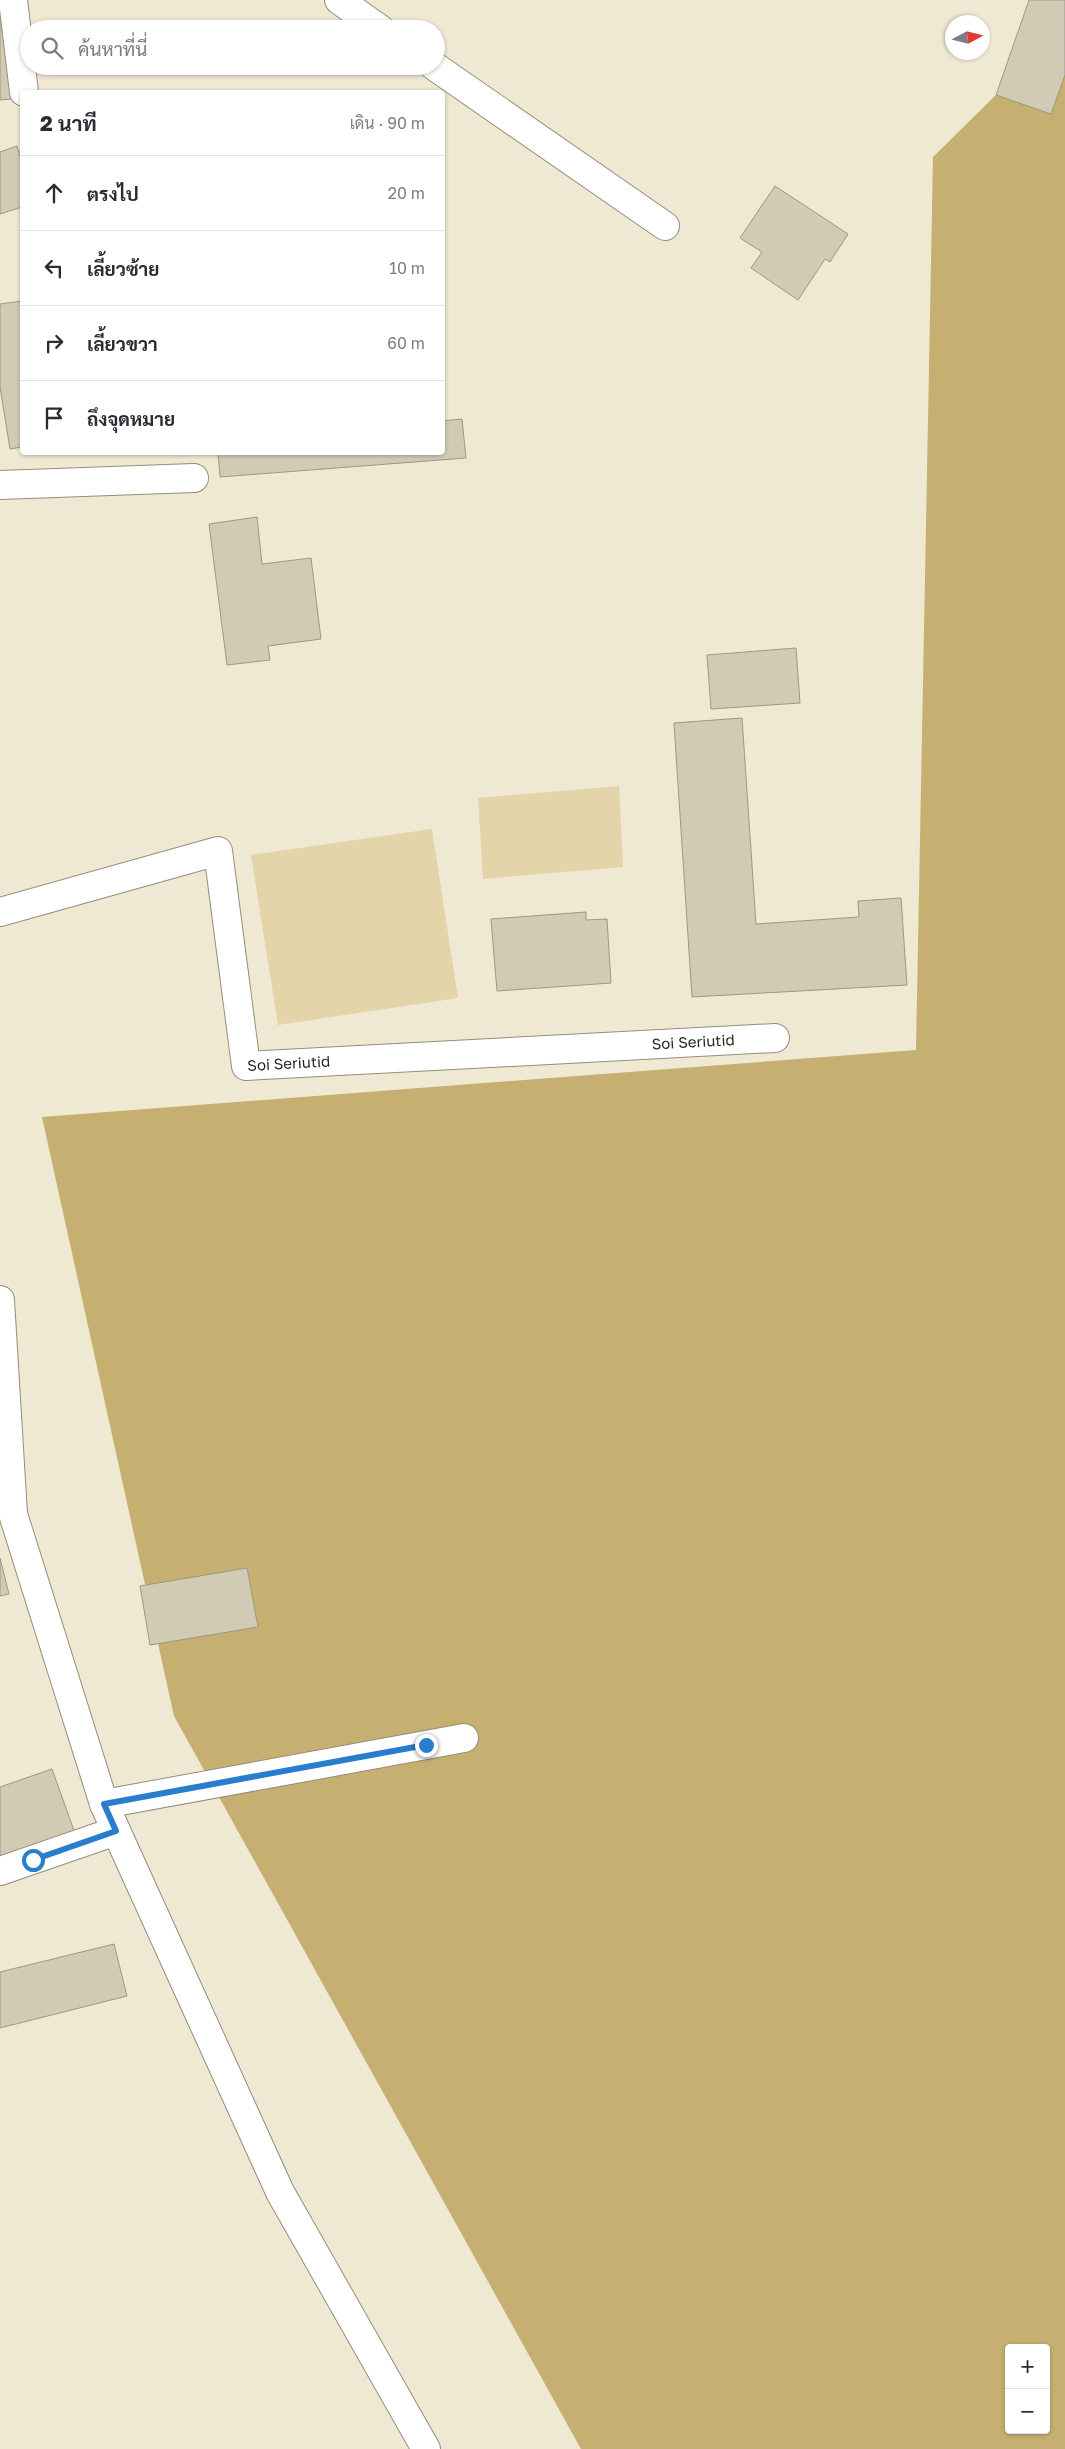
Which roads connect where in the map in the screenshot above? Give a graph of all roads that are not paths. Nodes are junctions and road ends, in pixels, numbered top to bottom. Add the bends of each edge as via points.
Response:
1 (14, 0) edge
2 (339, 0) edge
3 (367, 20) edge
4 (20, 55) edge
5 (445, 74) edge
6 (22, 75) edge
7 (24, 90) edge
8 (665, 226) dead end
9 (194, 478) dead end
10 (0, 485) edge
11 (0, 912) edge
12 (775, 1038) dead end
13 (0, 1300) edge
14 (464, 1738) dead end
15 (104, 1804) junction
16 (116, 1831) junction
17 (0, 1871) edge
18 (426, 2449) edge

1 - 4 street
2 - 3 street
5 - 8 street
6 - 7 street
9 - 10 street
11 - 12 street, Soi Seriutid via 218,851 246,1066
13 - 15 street via 13,1514
14 - 15 street
15 - 16 street
16 - 17 street
16 - 18 street via 280,2192

